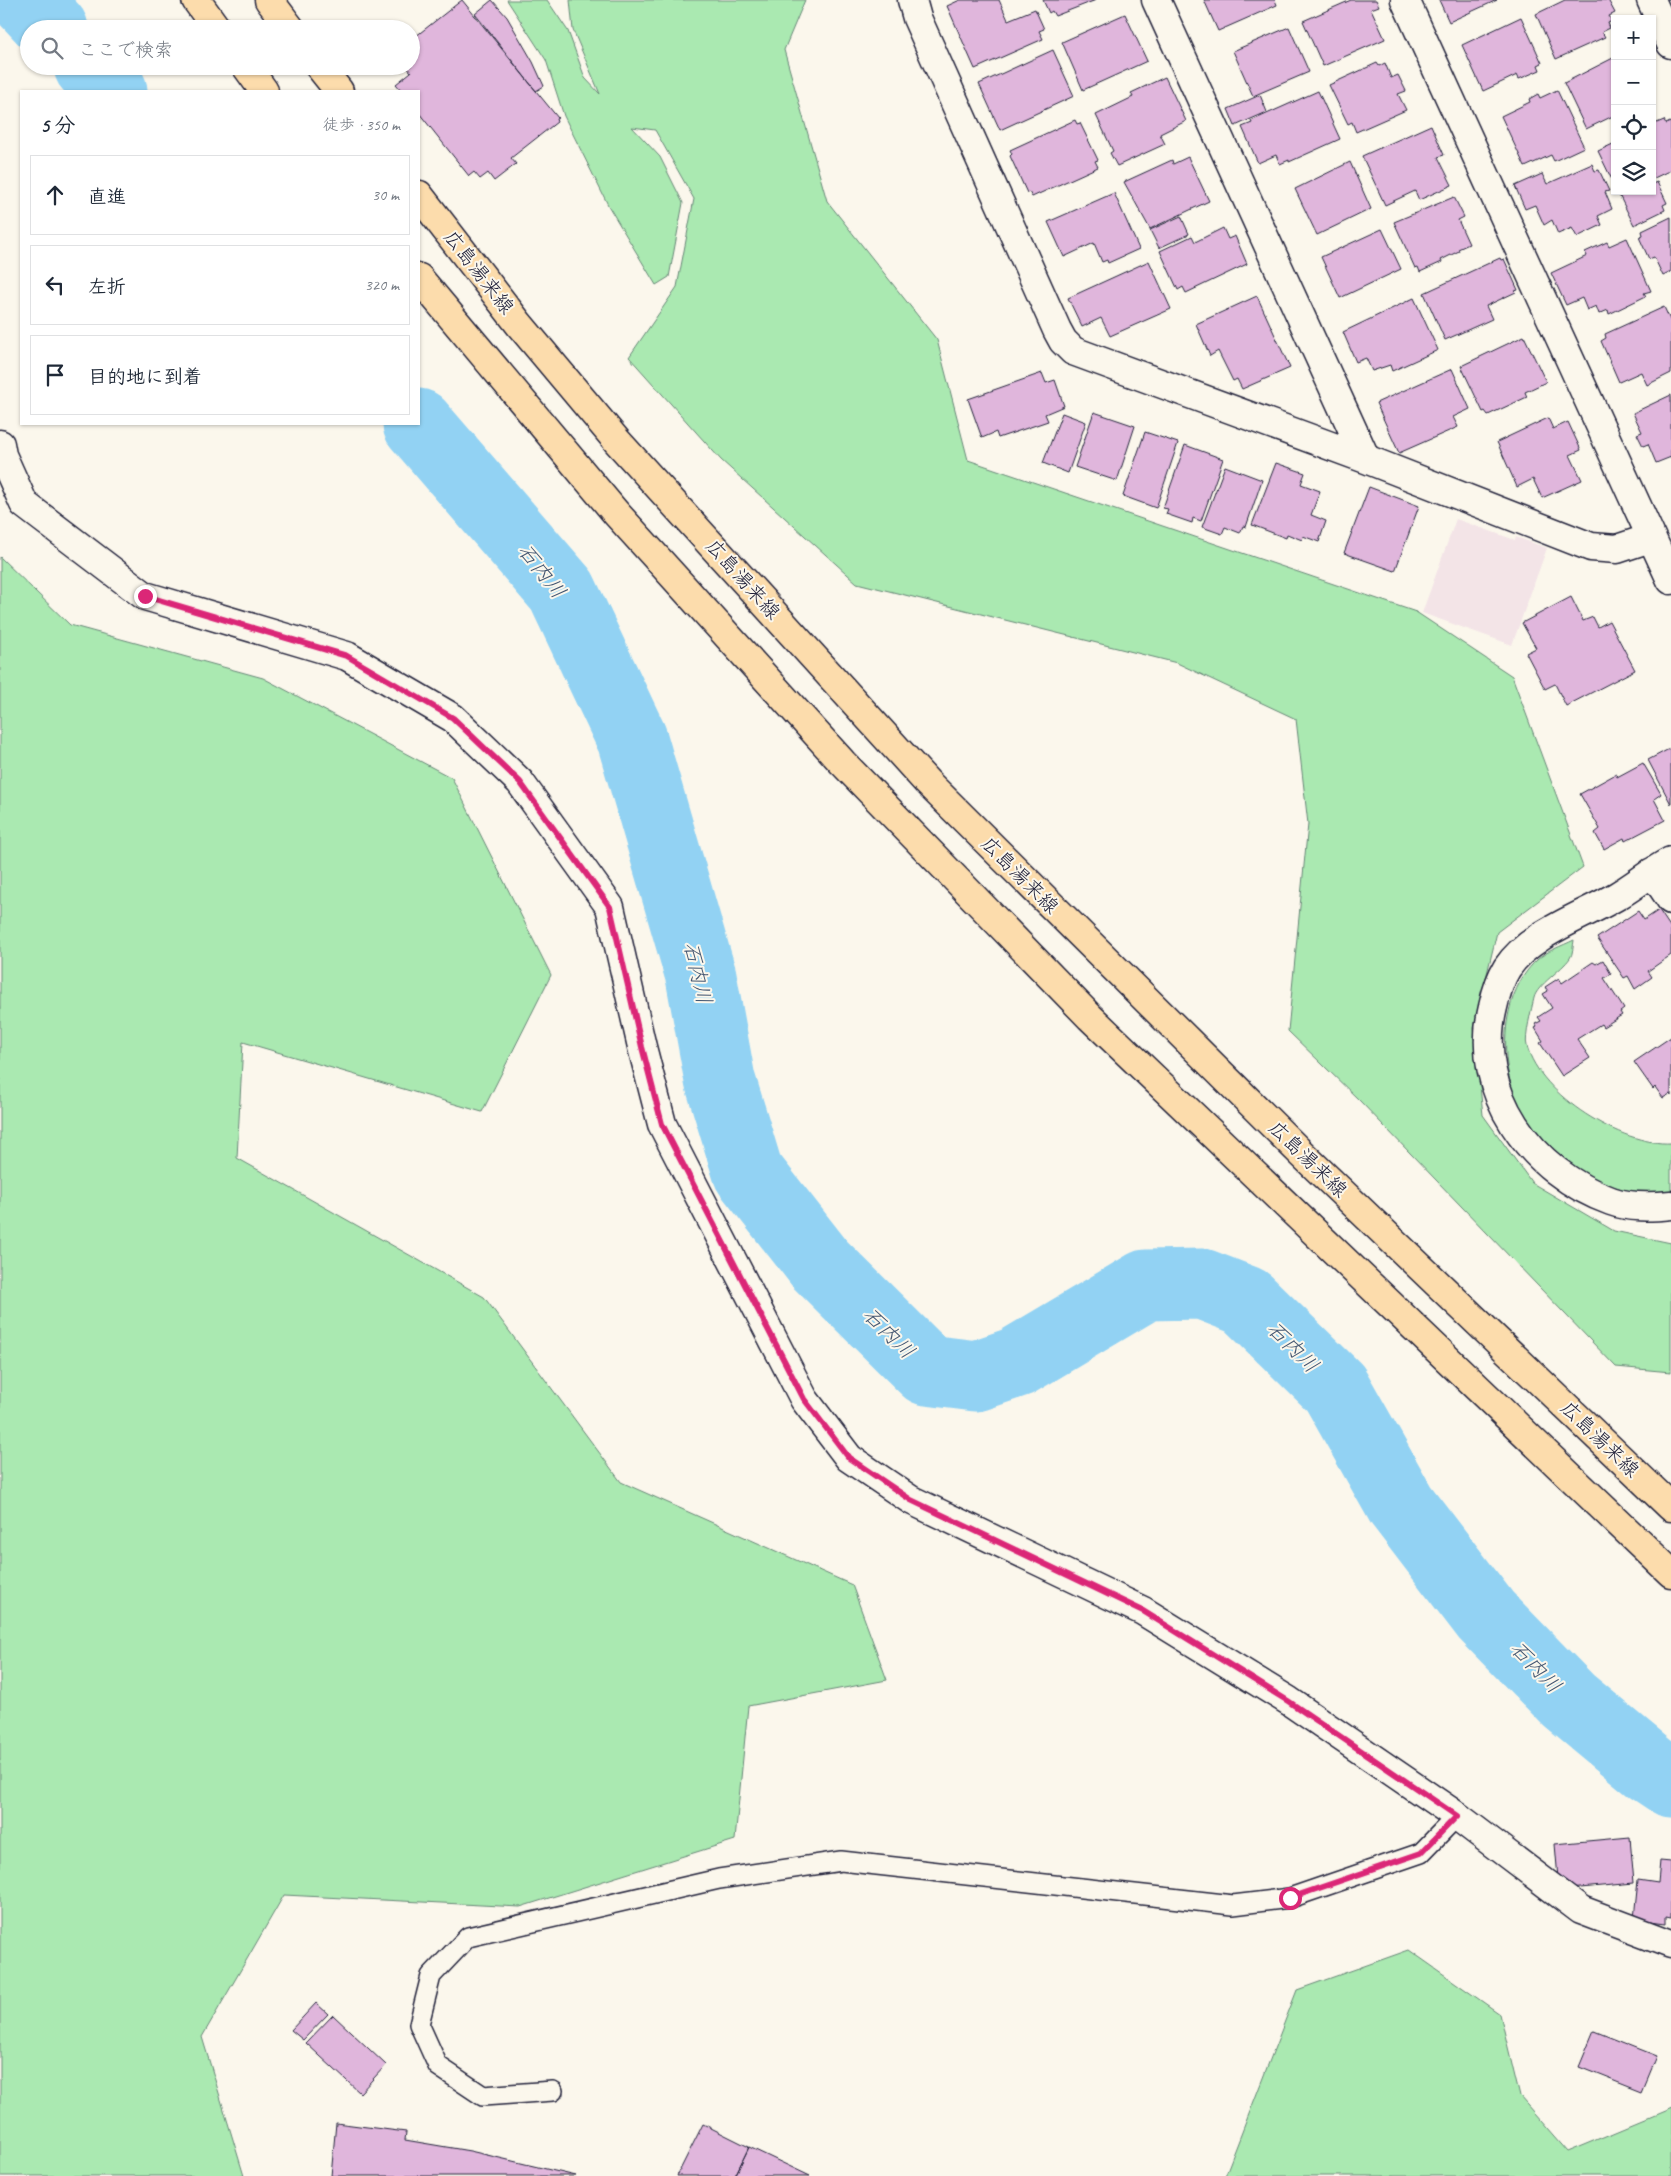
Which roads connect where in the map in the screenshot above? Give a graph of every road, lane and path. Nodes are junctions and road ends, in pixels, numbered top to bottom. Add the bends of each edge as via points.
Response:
1 (196, 0) edge
2 (268, 0) edge
3 (912, 0) edge
4 (1156, 0) edge
5 (1405, 0) edge
6 (1651, 0) edge
7 (210, 20) edge
8 (284, 20) edge
9 (1671, 44) edge
10 (252, 75) edge
11 (327, 75) edge
12 (263, 90) edge
13 (338, 90) edge
14 (420, 196) edge
15 (420, 279) edge
16 (0, 444) edge
17 (1366, 460) junction
18 (1650, 538) junction
19 (1671, 580) edge
20 (1662, 866) edge
21 (1671, 900) edge
22 (1671, 1206) edge
23 (1671, 1507) edge
24 (1671, 1574) edge
25 (1457, 1816) junction
26 (1671, 1944) edge
27 (553, 2091) dead end

1 - 7 main road
2 - 8 main road
3 - 17 street via 924,36 1057,330 1068,346 1085,357
4 - 17 street
5 - 18 street
6 - 9 street
10 - 12 main road
11 - 13 main road
14 - 23 main road, 広島湯来線 via 519,324 617,441 927,782 1303,1155
15 - 24 main road via 616,513 849,769 1090,1017
16 - 25 street via 24,504 145,596 347,656 453,718 520,782 610,907 662,1124 804,1399 849,1458 911,1500 1143,1611 1288,1701
17 - 18 street via 1591,546 1617,550
18 - 19 street
20 - 21 street
20 - 22 street via 1619,895 1525,948 1508,967 1498,988 1487,1043 1502,1108 1525,1142 1548,1165 1573,1183 1612,1201 1646,1207
25 - 26 street via 1580,1910
25 - 27 lane via 1421,1853 1290,1898 1233,1905 841,1861 719,1878 468,1937 431,1976 419,2024 438,2066 483,2096

